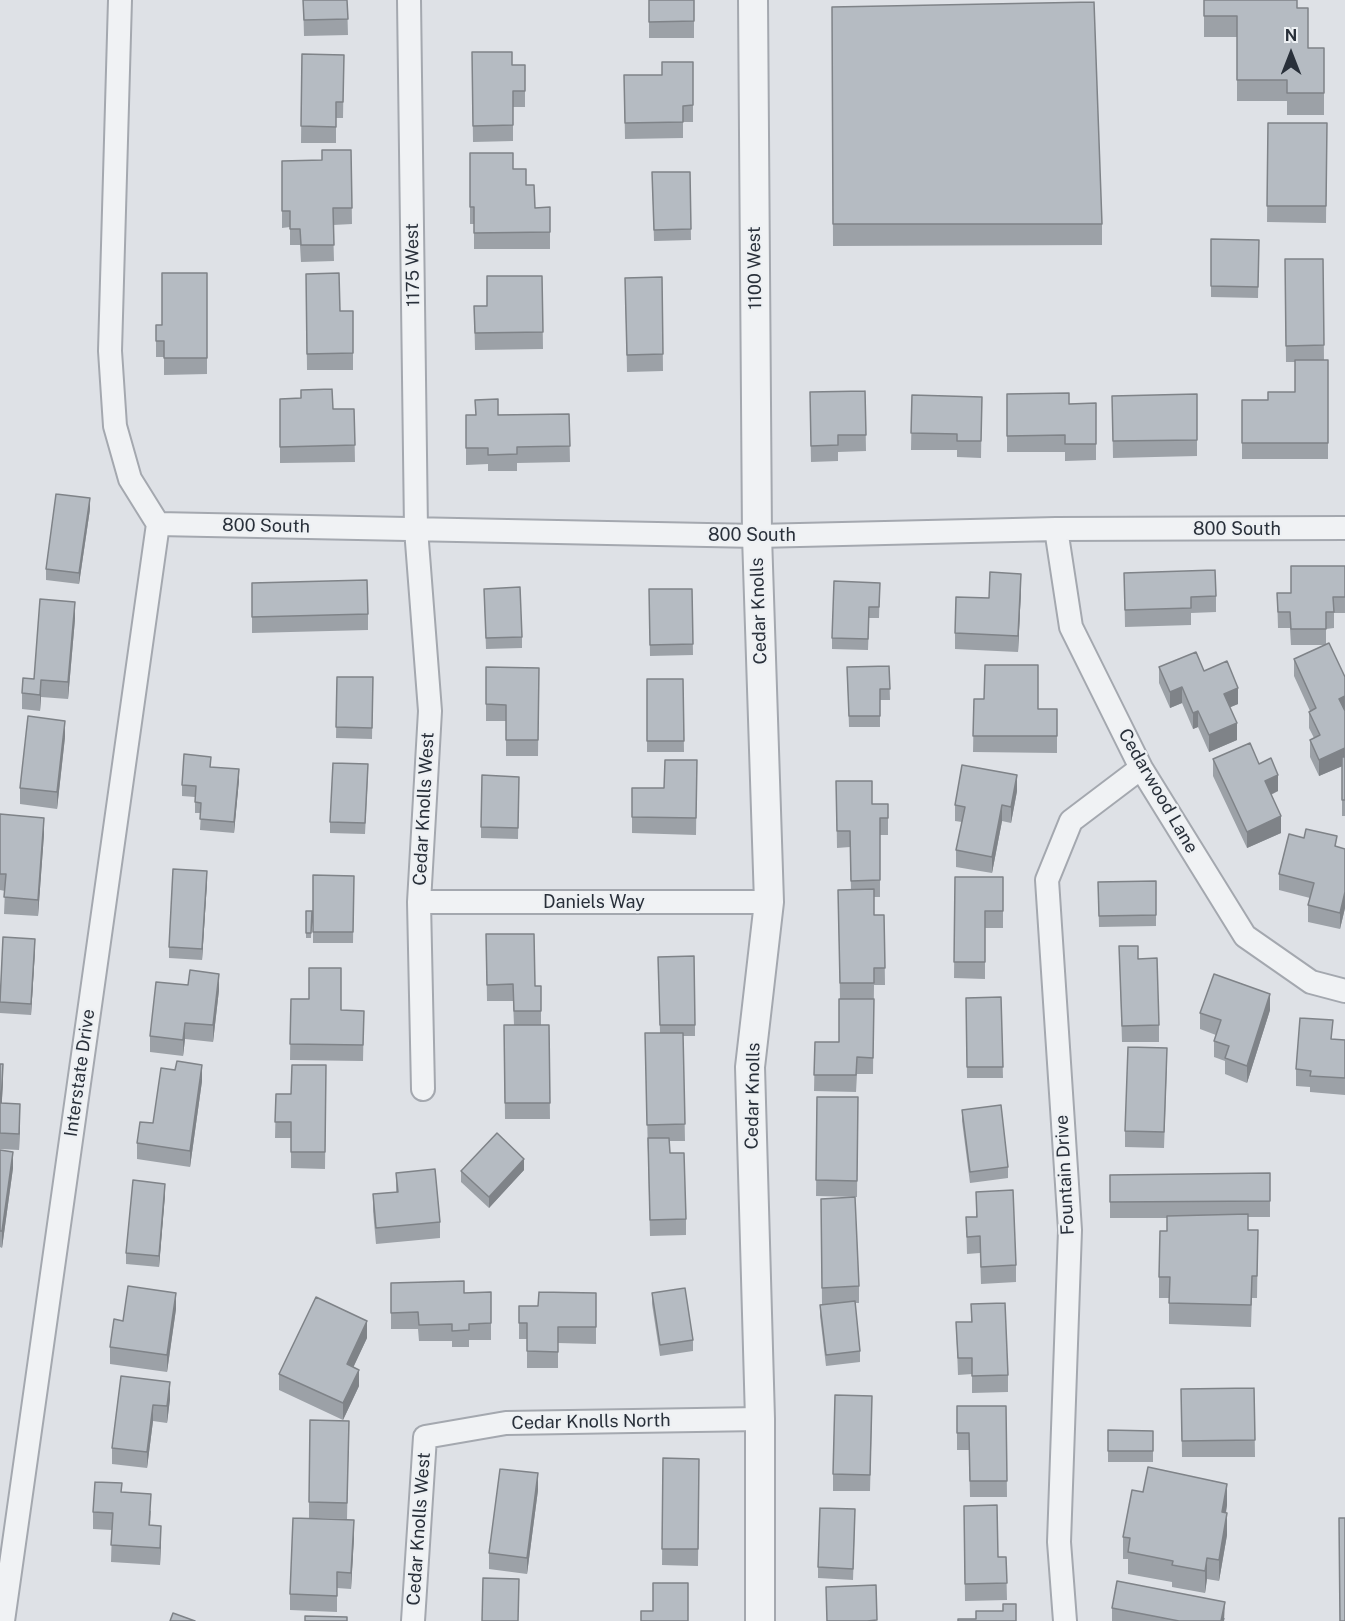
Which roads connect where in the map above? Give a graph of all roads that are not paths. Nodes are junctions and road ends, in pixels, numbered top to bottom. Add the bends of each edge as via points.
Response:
1 (120, 0) edge
2 (409, 0) edge
3 (753, 0) edge
4 (158, 524) junction
5 (1345, 528) edge
6 (416, 529) junction
7 (1056, 529) junction
8 (757, 536) junction
9 (1141, 768) junction
10 (419, 902) junction
11 (769, 902) junction
12 (1345, 991) edge
13 (423, 1089) dead end
14 (760, 1419) junction
15 (425, 1437) joint
16 (3, 1621) edge
17 (413, 1621) edge
18 (760, 1621) edge
19 (1065, 1621) edge

1 - 4 street via 110,351 115,426 130,479
2 - 6 street, 1175 West
3 - 8 street, 1100 West
4 - 6 street, 800 South
4 - 16 street, Interstate Drive
5 - 7 street, 800 South
6 - 8 street, 800 South
6 - 10 street, Cedar Knolls West via 430,711
7 - 8 street, 800 South
7 - 9 street, Cedarwood Lane via 1071,627
8 - 11 street, Cedar Knolls
9 - 12 street, Cedarwood Lane via 1245,936 1311,982
9 - 19 street, Fountain Drive via 1071,821 1047,880 1070,1230 1059,1542
10 - 11 street, Daniels Way
10 - 13 street, Cedar Knolls West
11 - 14 street, Cedar Knolls via 750,1067
14 - 15 street, Cedar Knolls North via 506,1423
14 - 18 street, Cedar Knolls
15 - 17 street, Cedar Knolls West

